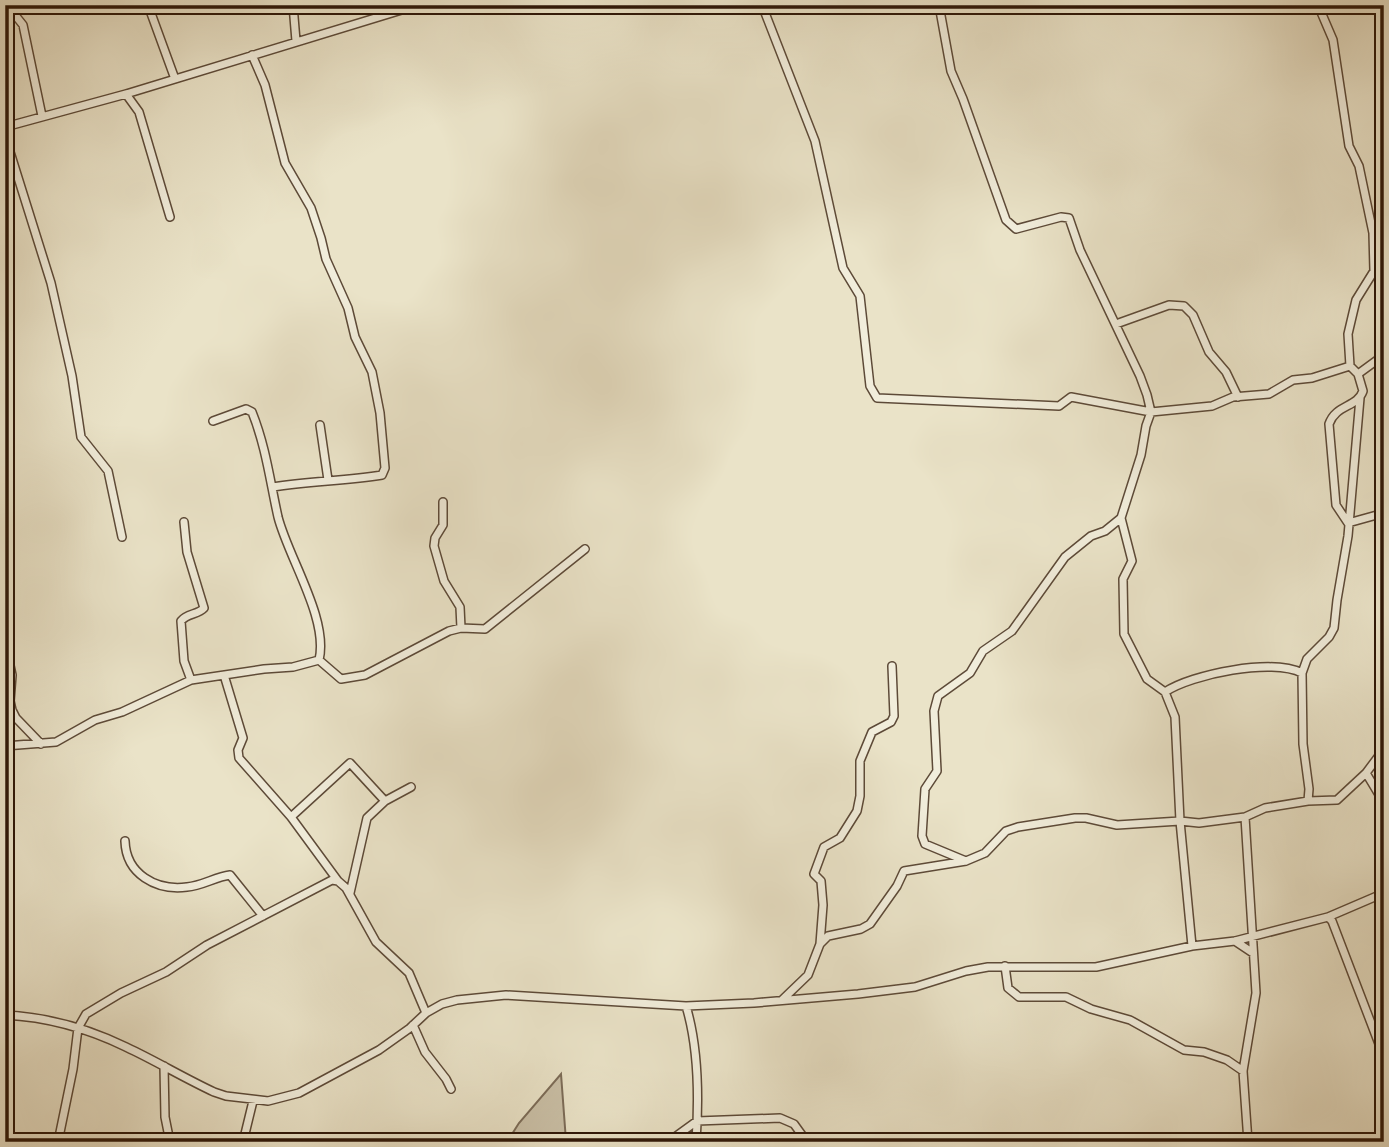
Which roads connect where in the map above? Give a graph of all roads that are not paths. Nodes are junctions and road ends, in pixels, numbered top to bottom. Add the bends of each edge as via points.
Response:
1 (7, 5) edge
2 (148, 5) edge
3 (293, 5) edge
4 (418, 5) edge
5 (762, 5) edge
6 (939, 5) edge
7 (1318, 5) edge
8 (296, 41) junction
9 (252, 55) junction
10 (174, 79) junction
11 (126, 94) junction
12 (42, 116) junction
13 (5, 127) edge
14 (5, 136) edge
15 (170, 217) dead end
16 (1116, 324) junction
17 (1384, 355) edge
18 (1350, 366) junction
19 (1358, 374) junction
20 (1238, 397) junction
21 (1360, 398) junction
22 (1151, 412) junction
23 (212, 421) dead end
24 (320, 425) dead end
25 (328, 480) junction
26 (273, 487) junction
27 (443, 502) dead end
28 (1384, 513) edge
29 (1121, 518) junction
30 (184, 522) dead end
31 (1348, 523) junction
32 (122, 537) dead end
33 (585, 549) dead end
34 (461, 628) junction
35 (5, 642) edge
36 (319, 660) junction
37 (892, 666) dead end
38 (1301, 673) junction
39 (224, 675) junction
40 (191, 680) junction
41 (1165, 692) junction
42 (41, 744) junction
43 (5, 746) edge
44 (1384, 749) edge
45 (1366, 773) junction
46 (411, 788) dead end
47 (385, 801) junction
48 (1308, 801) junction
49 (1384, 803) edge
50 (292, 817) junction
51 (1245, 817) junction
52 (1180, 821) junction
53 (125, 841) dead end
54 (966, 861) junction
55 (338, 881) junction
56 (350, 893) junction
57 (1384, 893) edge
58 (263, 916) junction
59 (1328, 917) junction
60 (1251, 938) junction
61 (1235, 942) junction
62 (820, 944) junction
63 (1192, 946) junction
64 (1253, 953) junction
65 (1005, 966) junction
66 (781, 1001) junction
67 (686, 1006) junction
68 (426, 1013) junction
69 (5, 1015) edge
70 (413, 1025) junction
71 (78, 1028) junction
72 (1384, 1057) edge
73 (163, 1066) junction
74 (1243, 1071) junction
75 (451, 1089) dead end
76 (253, 1101) junction
77 (697, 1121) junction
78 (244, 1138) dead end
79 (58, 1142) edge
80 (170, 1142) edge
81 (668, 1142) edge
82 (696, 1142) edge
83 (807, 1142) edge
84 (1248, 1142) edge

1 - 12 street via 23,25
2 - 10 street
3 - 8 street
4 - 8 street
5 - 22 street via 814,141 843,268 860,296 870,386 877,398 1059,406 1071,397
6 - 16 street via 954,80 1006,220 1016,229 1069,218
7 - 18 street via 1333,40 1349,146 1359,166 1374,239 1374,271 1356,300 1348,334
8 - 9 street
9 - 10 street
9 - 25 street via 265,85 285,163 311,208 355,337 372,372 380,414 382,475
10 - 11 street
11 - 12 street
11 - 15 street via 139,112
12 - 13 street
14 - 32 street via 51,283 81,437 108,471
16 - 20 street via 1168,305 1184,306
16 - 22 street
17 - 19 street
18 - 19 street
18 - 20 street via 1293,380 1269,394
19 - 21 street via 1363,386
20 - 22 street via 1213,406
21 - 31 street
21 - 31 street via 1339,410 1329,424 1336,505
22 - 29 street
23 - 26 street via 246,409 252,412
24 - 25 street
25 - 26 street
26 - 36 street via 284,535 300,568 319,631
27 - 34 street via 443,525 434,546 444,581 460,607
28 - 31 street
29 - 41 street via 1132,561 1123,579 1124,634 1147,679
29 - 54 street via 1065,557 1012,631 983,651 970,673 938,696 934,711 937,771 925,789 922,836 925,844
30 - 40 street via 187,552 204,608 181,621 184,661
31 - 38 street via 1335,628 1307,659
33 - 34 street via 487,627
34 - 36 street via 358,678 341,679
35 - 42 street via 12,675 12,710
36 - 39 street
37 - 62 street via 894,716 872,732 867,742 860,761 858,811 841,838 824,847 815,866 823,905
38 - 41 street via 1289,668 1229,670 1189,680
38 - 48 street
39 - 40 street
39 - 50 street via 243,738 239,758
40 - 42 street via 95,720 56,742
41 - 52 street via 1175,717
42 - 43 street
44 - 45 street
45 - 48 street via 1337,800
45 - 49 street
46 - 47 street
47 - 50 street via 350,763
47 - 56 street via 367,818
48 - 51 street via 1265,808
50 - 55 street
51 - 52 street
51 - 60 street
52 - 54 street via 1109,825 1075,818 1018,827 1006,831 985,853
52 - 63 street
53 - 58 street via 130,864 147,880 186,888 230,875
54 - 62 street via 902,872 897,887 870,924 831,934
55 - 56 street
55 - 58 street via 324,883
56 - 68 street via 376,942 409,973
57 - 59 street
58 - 71 street via 94,1008
59 - 60 street
59 - 72 street
60 - 61 street
60 - 64 street
61 - 63 street
61 - 64 street
62 - 66 street via 808,975
63 - 65 street via 1096,967
64 - 74 street via 1256,1003
65 - 66 street via 966,971 897,990
65 - 74 street via 1008,988 1019,997 1066,996 1129,1020 1184,1050 1227,1060
66 - 67 street
67 - 68 street via 506,995 457,1000
67 - 77 street via 695,1038
68 - 70 street
69 - 71 street
70 - 75 street
70 - 76 street via 299,1093
71 - 73 street
71 - 79 street
73 - 76 street via 214,1092
73 - 80 street
74 - 84 street
76 - 78 street
77 - 81 street
77 - 82 street
77 - 83 street via 780,1118 794,1124

